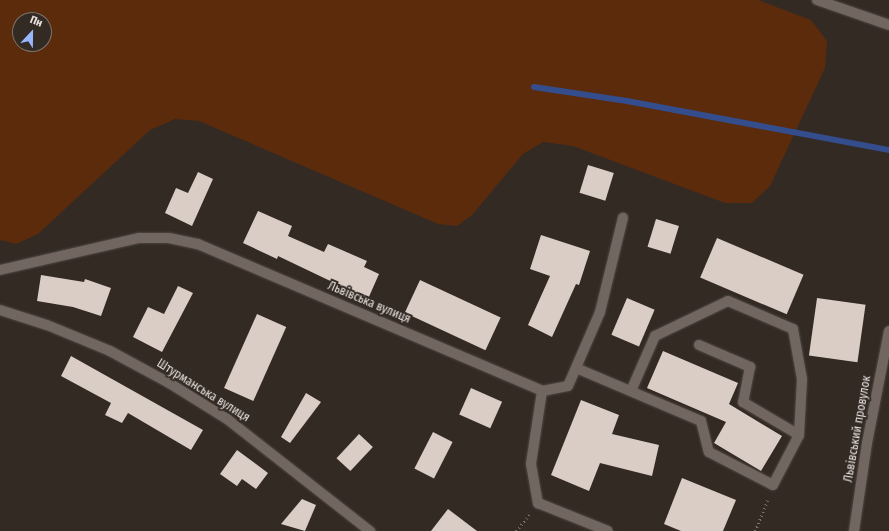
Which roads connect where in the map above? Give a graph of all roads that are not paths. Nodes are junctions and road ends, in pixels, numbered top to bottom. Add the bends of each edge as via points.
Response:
1 (817, 0) edge
2 (889, 25) edge
3 (623, 218) dead end
4 (0, 270) edge
5 (0, 310) edge
6 (889, 331) edge
7 (699, 345) dead end
8 (576, 368) junction
9 (542, 391) junction
10 (631, 391) junction
11 (799, 435) junction
12 (370, 531) edge
13 (608, 531) edge
14 (854, 531) edge

1 - 2 street
3 - 8 street via 600,312
4 - 9 street, Львівська вулиця via 138,238 169,238 198,244
5 - 12 street, Штурманська вулиця via 47,325 110,351 169,383 227,419
6 - 14 street, Львівський провулок via 867,443
7 - 11 street via 750,367 743,402
8 - 9 street via 568,386
8 - 10 street
9 - 13 street via 531,464 538,503
10 - 11 street via 701,421 709,452 773,485
10 - 11 street via 655,336 728,301 793,329 802,379

